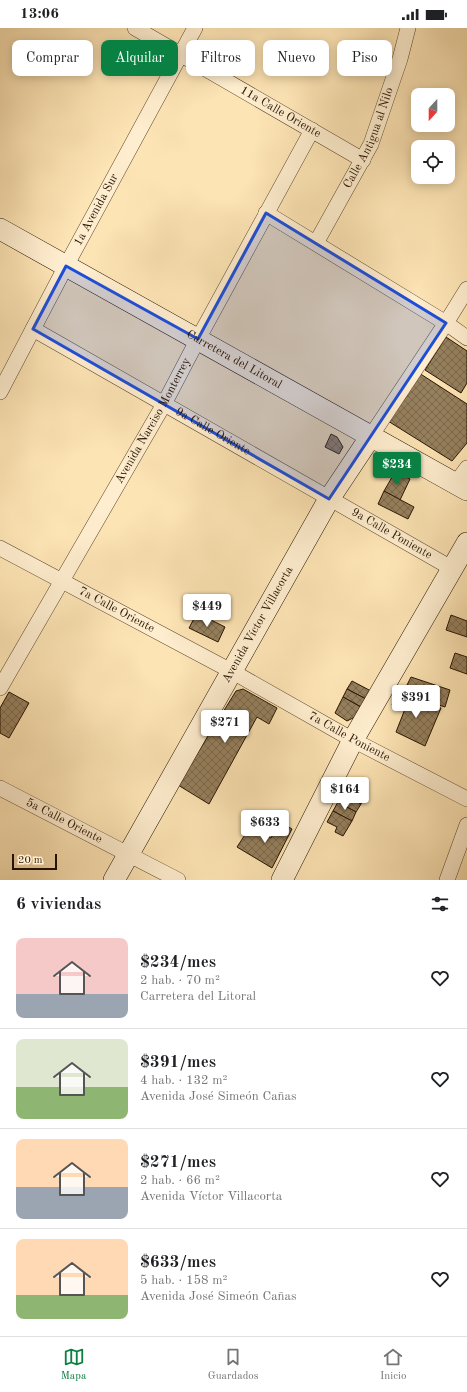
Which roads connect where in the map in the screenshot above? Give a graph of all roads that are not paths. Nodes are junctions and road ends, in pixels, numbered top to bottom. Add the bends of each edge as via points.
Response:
1 (135, 28) edge
2 (195, 28) edge
3 (408, 28) edge
4 (180, 54) junction
5 (312, 130) junction
6 (363, 160) junction
7 (266, 213) junction
8 (0, 229) edge
9 (316, 243) junction
10 (66, 266) junction
11 (467, 288) edge
12 (446, 323) junction
13 (33, 329) junction
14 (198, 338) junction
15 (467, 338) edge
16 (0, 392) edge
17 (164, 404) junction
18 (371, 436) junction
19 (463, 480) edge
20 (329, 499) junction
21 (467, 543) edge
22 (0, 548) edge
23 (453, 568) junction
24 (61, 581) junction
25 (232, 672) junction
26 (0, 688) edge
27 (353, 740) junction
28 (0, 788) edge
29 (467, 799) edge
30 (467, 825) edge
31 (129, 854) junction
32 (114, 880) edge
33 (178, 880) edge
34 (282, 880) edge
35 (447, 880) edge

1 - 4 street, 11a Calle Oriente
2 - 4 street, 1a Avenida Sur
3 - 6 street, Calle Antigua al Nilo via 398,66
4 - 5 street, 11a Calle Oriente
4 - 10 street, 1a Avenida Sur
5 - 6 street, 11a Calle Oriente
5 - 7 street, Avenida Narciso Monterrey
6 - 9 street, Calle Antigua al Nilo
7 - 9 street
7 - 14 street, Avenida Narciso Monterrey
8 - 10 main road, Carretera del Litoral
9 - 12 street
10 - 13 street, 1a Avenida Sur
10 - 14 main road, Carretera del Litoral
11 - 12 street
12 - 15 street
12 - 18 street
13 - 16 street, 1a Avenida Sur
13 - 17 street, 9a Calle Oriente
14 - 17 street, Avenida Narciso Monterrey
14 - 18 main road, Carretera del Litoral
17 - 20 street, 9a Calle Oriente
17 - 24 street, Avenida Narciso Monterrey
18 - 19 main road, Carretera del Litoral
18 - 20 main road, Avenida Víctor Villacorta
20 - 23 street, 9a Calle Poniente
20 - 25 main road, Avenida Víctor Villacorta
21 - 23 main road
22 - 24 street, 7a Calle Oriente
23 - 27 main road
24 - 25 street, 7a Calle Oriente
24 - 26 street, Avenida Narciso Monterrey
25 - 27 street, 7a Calle Poniente
25 - 31 main road, Avenida Víctor Villacorta
27 - 29 street, 7a Calle Poniente
27 - 34 main road
28 - 31 street, 5a Calle Oriente
30 - 35 street
31 - 32 main road, Avenida Víctor Villacorta
31 - 33 street, 5a Calle Oriente

